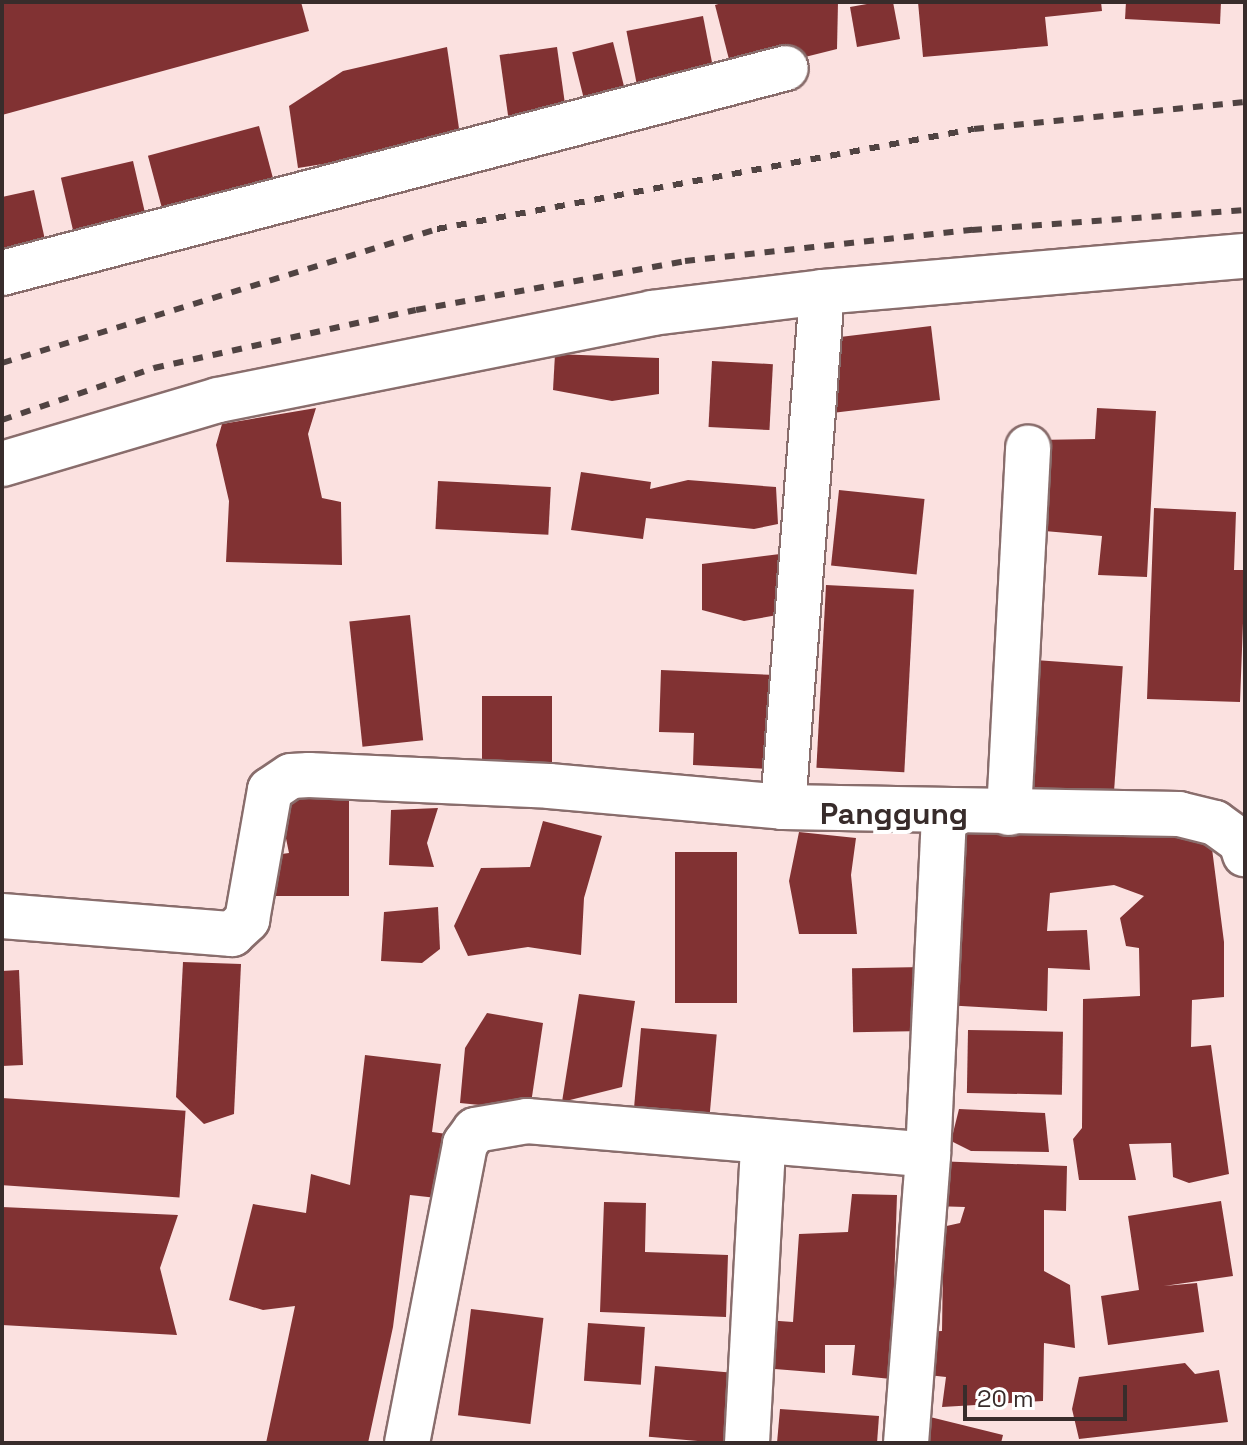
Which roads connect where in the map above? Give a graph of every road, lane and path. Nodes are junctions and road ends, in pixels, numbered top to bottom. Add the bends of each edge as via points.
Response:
1 (786, 68) dead end
2 (1245, 256) edge
3 (2, 273) edge
4 (822, 292) junction
5 (1028, 447) dead end
6 (2, 464) edge
7 (783, 807) junction
8 (944, 811) junction
9 (1009, 813) junction
10 (1245, 854) edge
11 (2, 916) edge
12 (763, 1144) junction
13 (928, 1155) junction
14 (413, 1442) edge
15 (747, 1443) edge
16 (906, 1443) edge

1 - 3 street
2 - 4 street
4 - 6 street via 445,350 218,400
4 - 7 street
5 - 9 street
7 - 8 street
7 - 11 street via 549,786 291,776 270,790 263,807 247,920 232,934
8 - 9 street
8 - 13 street
9 - 10 street via 1179,814 1215,823 1241,842
12 - 13 street
12 - 14 street via 527,1121 475,1130 465,1144
12 - 15 street
13 - 16 street

